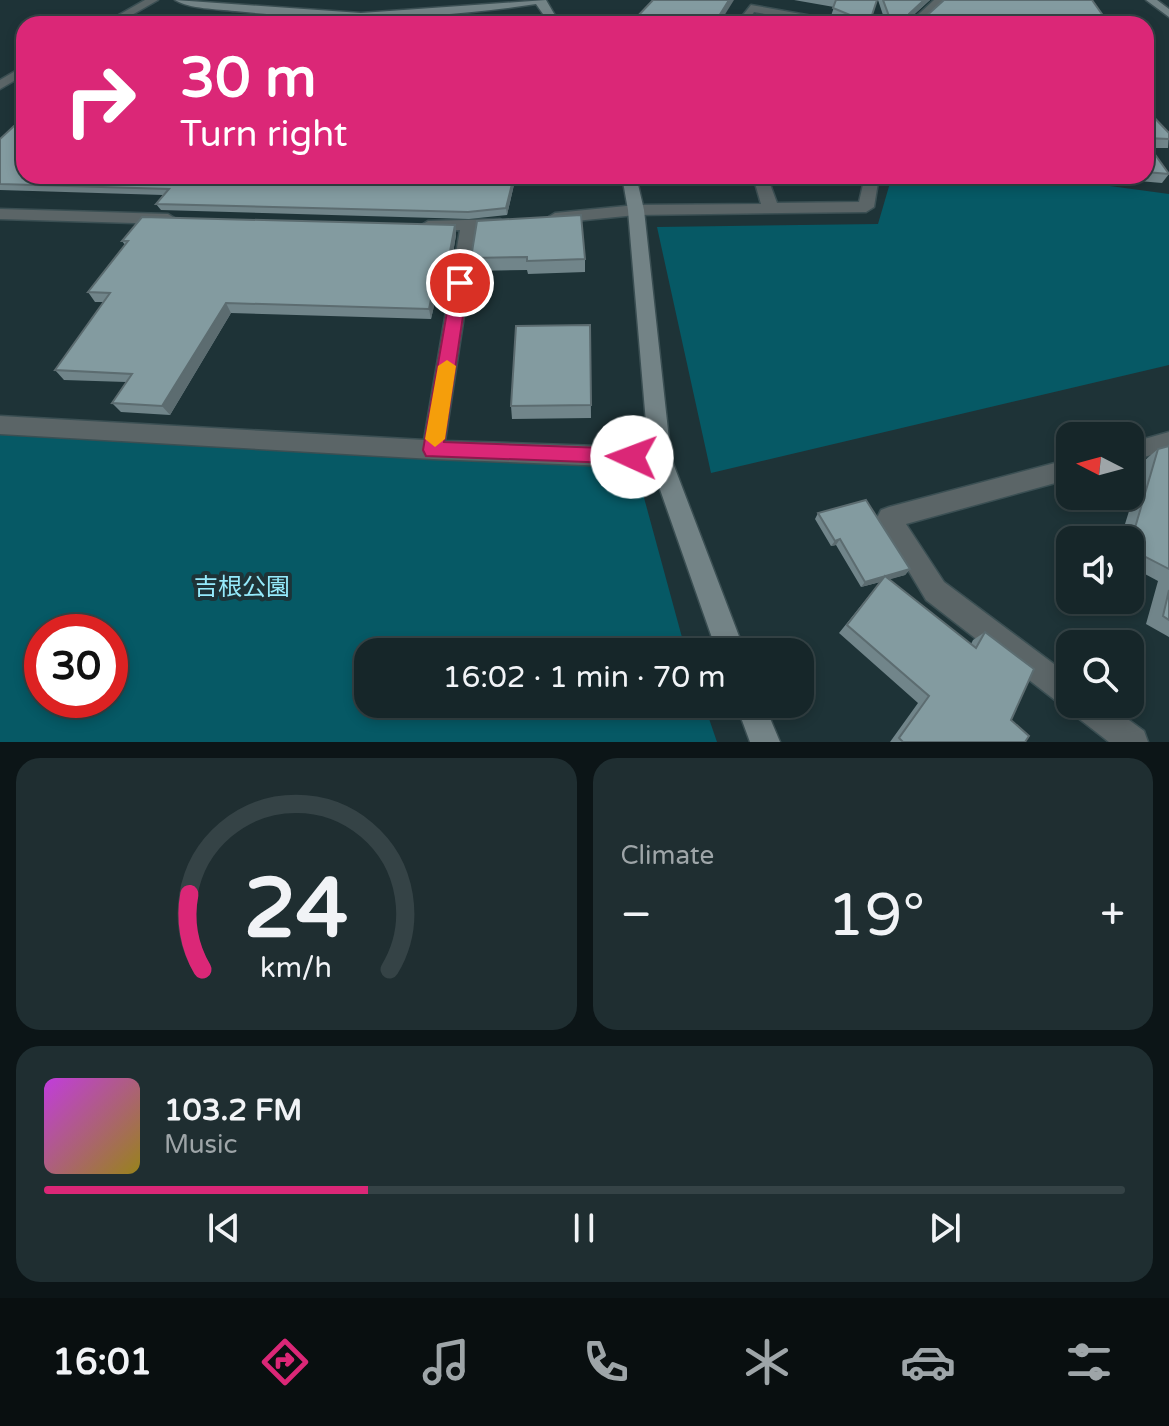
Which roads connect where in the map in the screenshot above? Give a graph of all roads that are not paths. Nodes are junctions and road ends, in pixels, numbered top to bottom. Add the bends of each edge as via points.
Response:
1 (153, 0) edge
2 (180, 0) edge
3 (540, 0) edge
4 (940, 0) edge
5 (1151, 0) edge
6 (1169, 14) edge
7 (123, 16) edge
8 (746, 16) edge
9 (796, 16) edge
10 (922, 16) edge
11 (631, 184) edge
12 (763, 184) edge
13 (870, 184) edge
14 (771, 209) junction
15 (636, 210) junction
16 (0, 214) edge
17 (188, 219) edge
18 (545, 219) edge
19 (515, 223) edge
20 (406, 226) edge
21 (469, 227) junction
22 (0, 425) edge
23 (1169, 441) edge
24 (1144, 448) edge
25 (433, 450) junction
26 (660, 458) junction
27 (1056, 473) edge
28 (726, 638) edge
29 (1056, 683) edge
30 (756, 718) edge
31 (1101, 718) edge
32 (765, 742) edge
33 (1133, 742) edge

1 - 7 street
2 - 3 street via 262,13 362,16 441,13
4 - 10 street
5 - 6 street
8 - 9 street via 751,8
11 - 15 street
12 - 14 street
13 - 14 street via 866,207
14 - 15 street
15 - 18 street
15 - 26 street
16 - 17 street
19 - 21 street
20 - 21 street
21 - 25 street
22 - 25 street
23 - 24 street
25 - 26 street
26 - 28 street
27 - 29 street via 889,518 935,591
30 - 32 street
31 - 33 street

